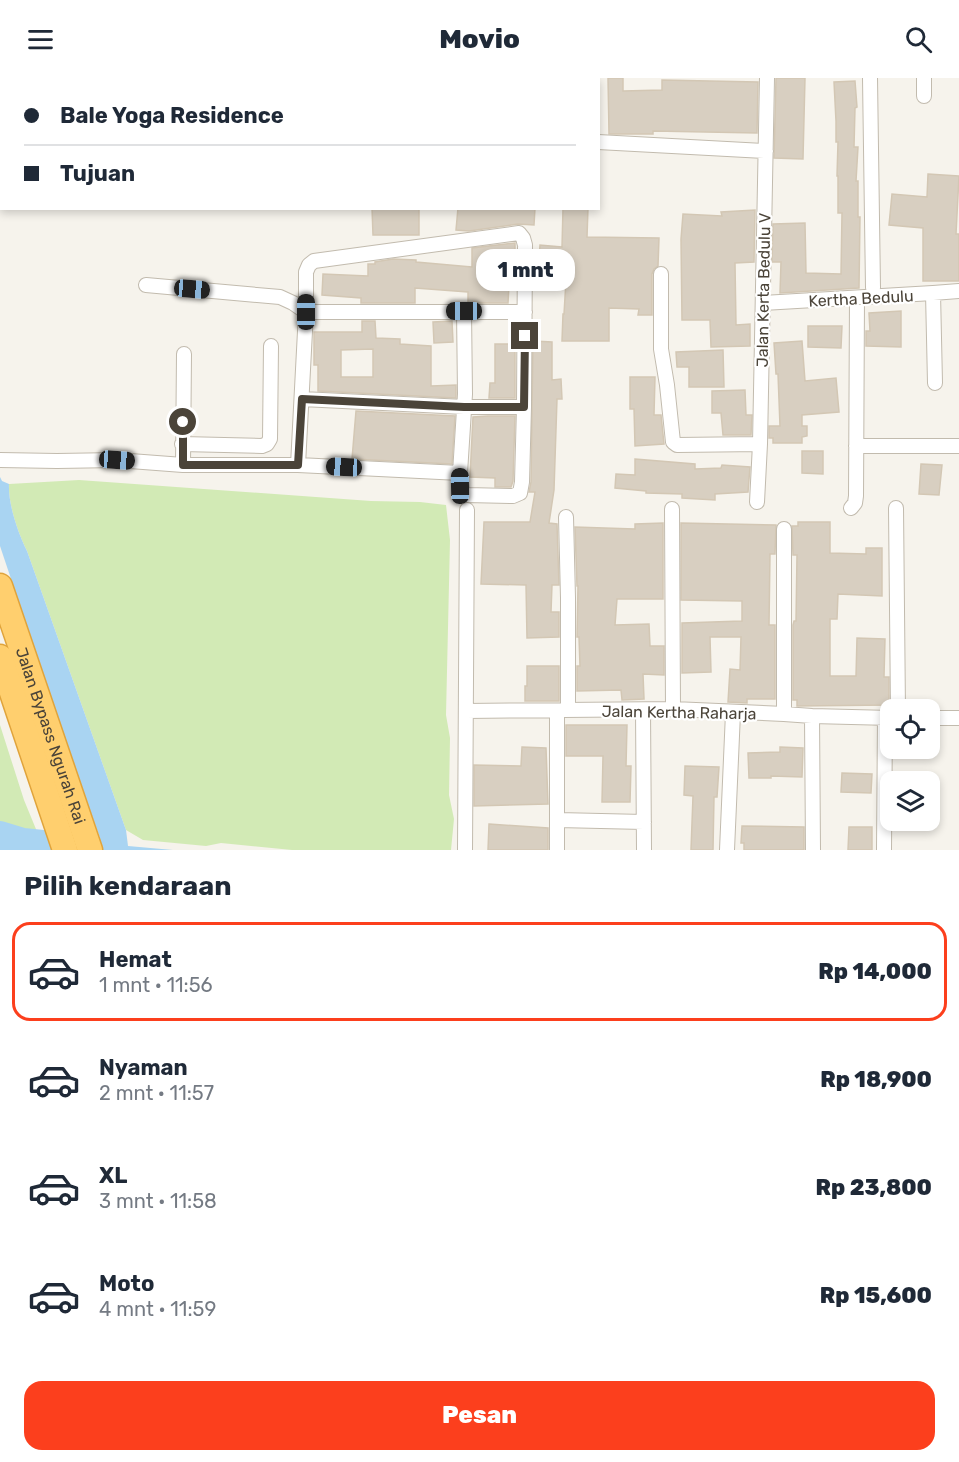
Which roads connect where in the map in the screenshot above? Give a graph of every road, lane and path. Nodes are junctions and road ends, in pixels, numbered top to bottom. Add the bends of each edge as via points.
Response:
1 (767, 78) edge
2 (870, 78) edge
3 (924, 78) edge
4 (924, 96) dead end
5 (600, 142) edge
6 (766, 151) junction
7 (662, 274) dead end
8 (146, 285) dead end
9 (873, 288) dead end
10 (959, 291) edge
11 (933, 293) junction
12 (857, 298) junction
13 (763, 303) junction
14 (464, 311) junction
15 (306, 312) junction
16 (525, 312) junction
17 (271, 346) dead end
18 (184, 354) dead end
19 (934, 383) dead end
20 (302, 399) junction
21 (464, 407) junction
22 (524, 407) junction
23 (182, 444) junction
24 (760, 444) junction
25 (856, 446) junction
26 (958, 446) edge
27 (3, 460) edge
28 (183, 465) junction
29 (298, 465) junction
30 (460, 473) junction
31 (757, 502) dead end
32 (852, 508) dead end
33 (896, 508) dead end
34 (672, 509) dead end
35 (467, 510) dead end
36 (566, 517) dead end
37 (784, 529) dead end
38 (0, 586) edge
39 (0, 657) edge
40 (898, 699) edge
41 (643, 710) junction
42 (672, 710) junction
43 (466, 711) junction
44 (563, 711) junction
45 (733, 713) junction
46 (784, 714) junction
47 (812, 716) junction
48 (880, 718) edge
49 (940, 718) edge
50 (959, 718) edge
51 (887, 759) edge
52 (558, 820) junction
53 (644, 822) junction
54 (64, 850) edge
55 (90, 850) edge
56 (465, 850) edge
57 (558, 850) edge
58 (644, 850) edge
59 (727, 850) edge
60 (813, 850) edge
61 (884, 850) edge

1 - 6 street, Jalan Kerta Bedulu V
2 - 9 street
3 - 4 street
5 - 6 street
6 - 13 street, Jalan Kerta Bedulu V
7 - 24 street via 661,349 673,442
8 - 15 street via 280,297
10 - 11 street, Kertha Bedulu
11 - 12 street, Kertha Bedulu
11 - 19 street
12 - 13 street, Kertha Bedulu
12 - 25 street
13 - 24 street, Jalan Kerta Bedulu V
14 - 15 street
14 - 16 street
14 - 21 street
15 - 16 street via 306,272 314,261 519,233 525,245
15 - 20 street
16 - 22 street
17 - 23 street via 267,444
18 - 23 street
20 - 21 street
20 - 29 street
21 - 22 street
21 - 30 street
22 - 30 street via 520,493 467,495 462,492
23 - 28 street
24 - 31 street, Jalan Kerta Bedulu V
25 - 26 street
25 - 32 street via 856,496
27 - 28 street via 117,460
28 - 29 street
29 - 30 street
33 - 40 street
34 - 42 street
35 - 43 street
36 - 44 street via 568,598
37 - 46 street
38 - 55 highway, Jalan Bypass Ngurah Rai
39 - 54 highway, Jalan Bypass Ngurah Rai
41 - 42 street, Jalan Kertha Raharja
41 - 44 street, Jalan Kertha Raharja
41 - 53 street
42 - 45 street, Jalan Kertha Raharja
43 - 44 street, Jalan Kertha Raharja
43 - 56 street
44 - 52 street
45 - 46 street, Jalan Kertha Raharja
45 - 59 street
46 - 47 street, Jalan Kertha Raharja
47 - 48 street, Jalan Kertha Raharja
47 - 60 street
49 - 50 street
51 - 61 street
52 - 53 street
52 - 57 street
53 - 58 street

